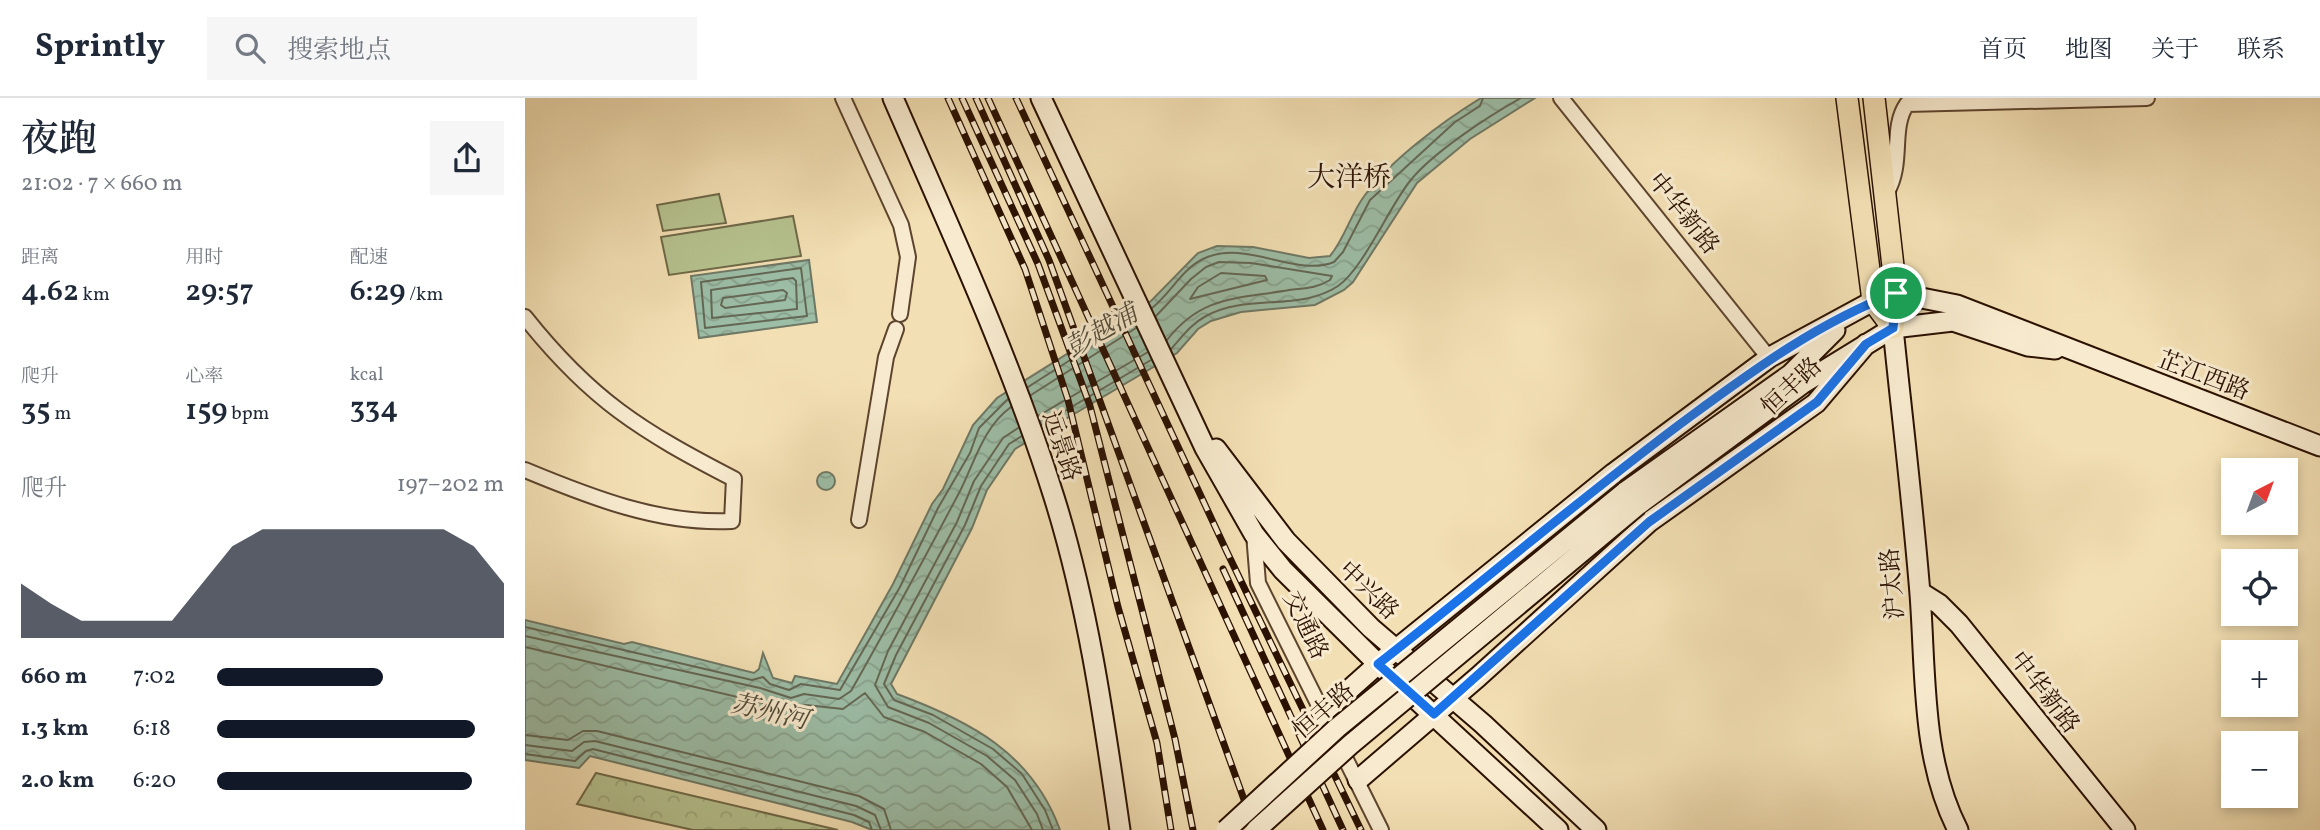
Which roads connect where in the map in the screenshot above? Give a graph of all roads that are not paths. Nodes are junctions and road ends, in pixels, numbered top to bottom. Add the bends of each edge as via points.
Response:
1 (843, 98) edge
2 (893, 98) edge
3 (1041, 98) edge
4 (1561, 98) edge
5 (1847, 98) edge
6 (1874, 98) edge
7 (2147, 98) edge
8 (1887, 192) junction
9 (1896, 293) junction
10 (1874, 301) junction
11 (1848, 316) junction
12 (525, 317) edge
13 (1893, 328) junction
14 (1866, 344) junction
15 (2070, 351) junction
16 (1769, 358) junction
17 (1203, 438) junction
18 (2319, 445) edge
19 (525, 470) edge
20 (1632, 498) junction
21 (859, 520) dead end
22 (1269, 520) joint
23 (1254, 534) junction
24 (1920, 592) junction
25 (1396, 650) junction
26 (1378, 664) junction
27 (1453, 698) junction
28 (1322, 714) junction
29 (1434, 714) junction
30 (1358, 780) junction
31 (1120, 830) edge
32 (1226, 830) edge
33 (1256, 830) edge
34 (1381, 830) edge
35 (1558, 830) edge
36 (1596, 830) edge
37 (1958, 830) edge
38 (2125, 830) edge

1 - 21 street via 901,225 908,257
2 - 31 main road, 远景路 via 1012,378 1055,498 1085,616
3 - 17 main road, 交通路
4 - 16 street, 中华新路
5 - 10 main road, 沪太路
6 - 8 main road, 沪太路
7 - 8 street via 1906,104 1900,119 1895,177
8 - 9 main road, 沪太路
9 - 10 main road, 恒丰路
9 - 13 main road, 沪太路
9 - 15 main road, 芷江西路 via 1957,305 2053,340
10 - 11 main road, 恒丰路
10 - 13 main road, 沪太路
11 - 16 main road, 恒丰路
11 - 20 main road, 恒丰路 via 1791,374
12 - 19 street via 576,377 610,407 687,456 734,479 732,521 696,523 584,495
13 - 14 main road, 恒丰路
13 - 15 main road, 芷江西路 via 1953,321 2028,346
13 - 24 main road, 沪太路
14 - 20 main road, 恒丰路
14 - 27 main road, 恒丰路 via 1817,402 1649,522
15 - 18 main road, 芷江西路
16 - 25 main road, 恒丰路 via 1614,473
17 - 22 main road, 交通路
17 - 23 main road, 交通路
20 - 32 main road, 恒丰路, bridge via 1337,728
20 - 33 main road, 恒丰路, bridge
22 - 25 main road, 中兴路
23 - 26 main road, 中兴路 via 1283,570
23 - 28 street, 交通路 via 1258,583
24 - 37 main road, 沪太路 via 1930,738 1937,778
24 - 38 main road, 中华新路 via 1959,624
25 - 26 main road, 恒丰路
25 - 27 main road, 中兴路
26 - 28 main road, 恒丰路
26 - 29 main road, 中兴路
27 - 29 main road, 恒丰路
27 - 36 main road, 中兴路
28 - 30 street, 交通路
29 - 30 main road, 恒丰路
29 - 35 main road, 中兴路
30 - 34 street, 交通路

